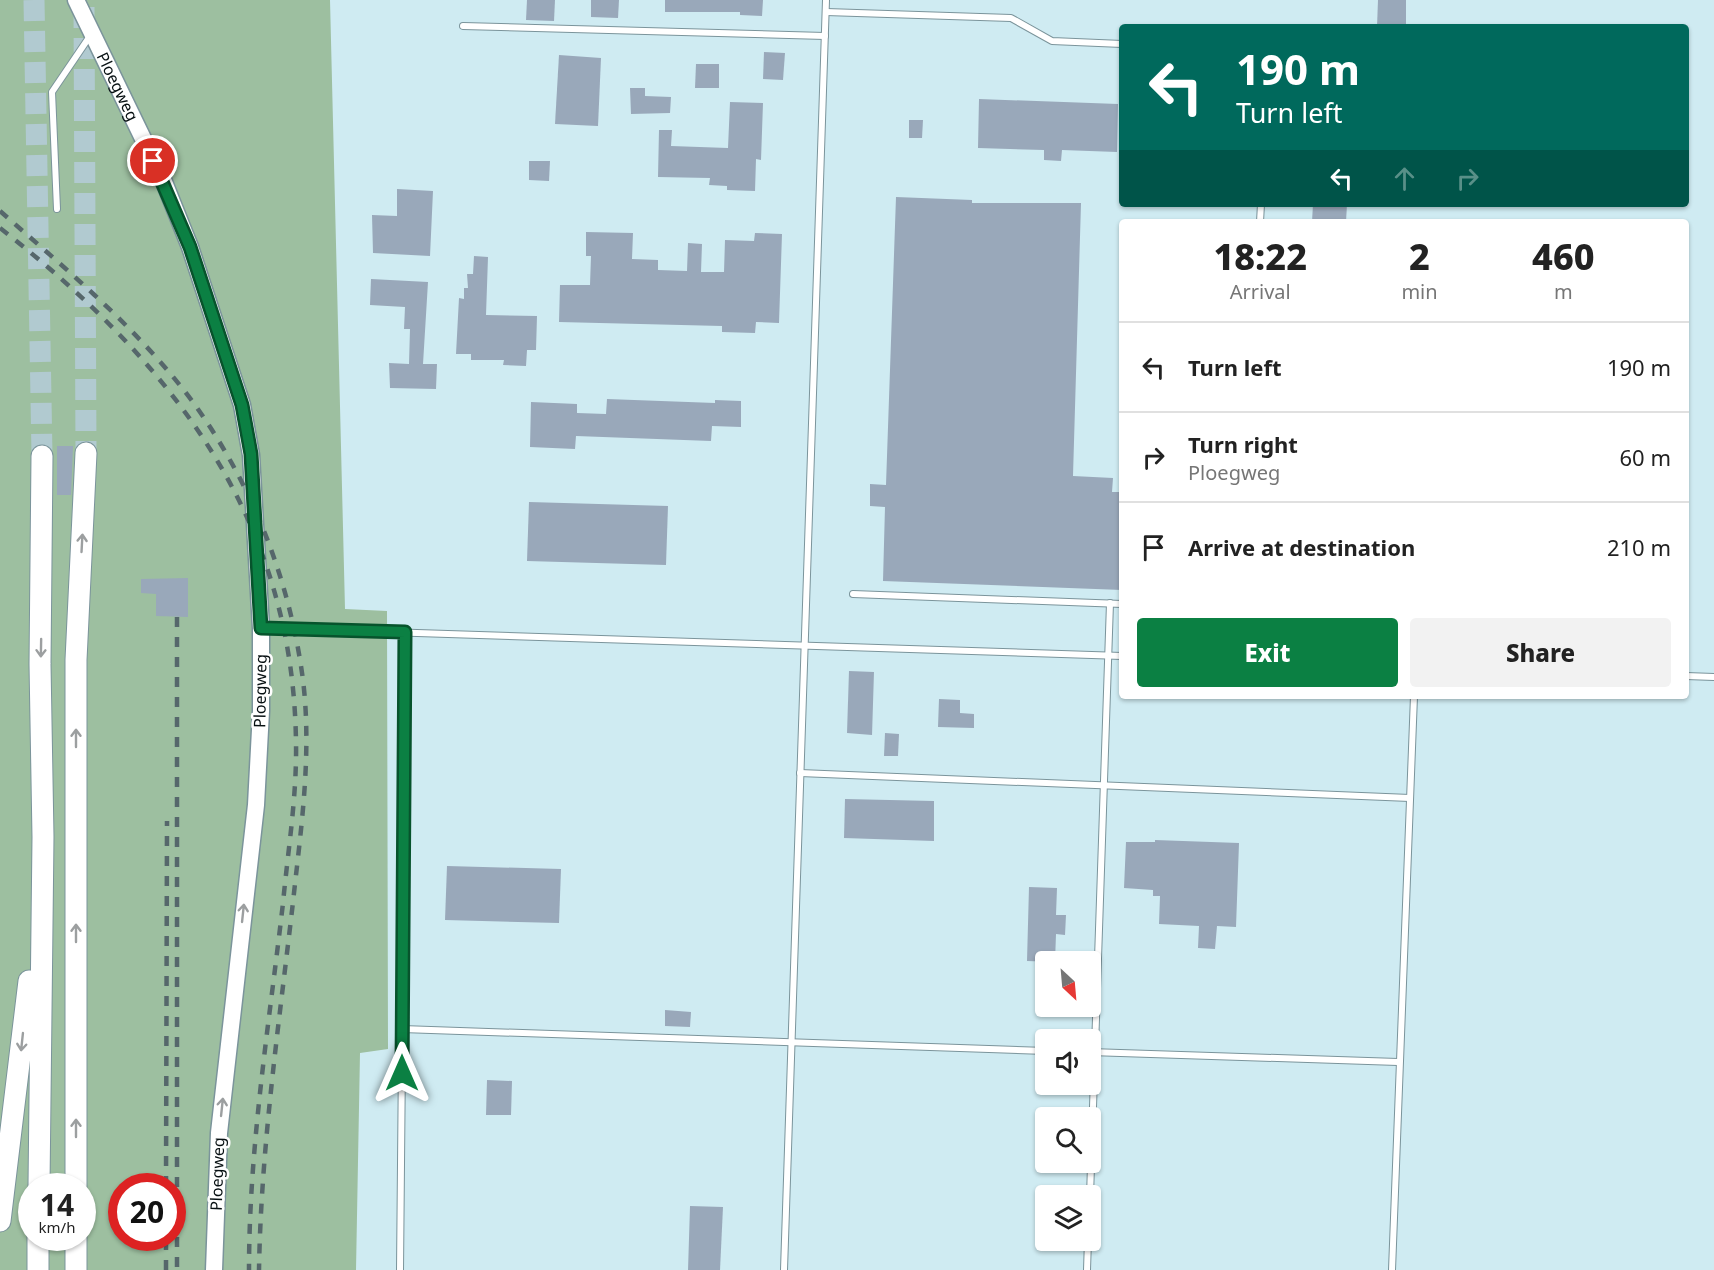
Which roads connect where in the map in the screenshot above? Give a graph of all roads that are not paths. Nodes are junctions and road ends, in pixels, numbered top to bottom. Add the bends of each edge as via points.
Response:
1 (75, 0) edge
2 (826, 0) edge
3 (826, 12) junction
4 (463, 26) dead end
5 (92, 33) junction
6 (825, 36) junction
7 (1119, 44) edge
8 (57, 209) dead end
9 (86, 453) tunnel mouth
10 (42, 456) tunnel mouth
11 (853, 594) dead end
12 (1110, 603) junction
13 (1119, 604) edge
14 (261, 628) junction
15 (405, 632) junction
16 (805, 645) junction
17 (1108, 656) junction
18 (1119, 656) edge
19 (1689, 676) edge
20 (1714, 676) edge
21 (1414, 699) edge
22 (800, 773) junction
23 (1104, 785) junction
24 (1410, 798) junction
25 (43, 837) junction
26 (402, 1029) junction
27 (1094, 1029) edge
28 (791, 1043) junction
29 (1035, 1051) edge
30 (1101, 1052) edge
31 (1398, 1062) junction
32 (1092, 1095) edge
33 (39, 1173) edge
34 (76, 1173) edge
35 (1090, 1185) edge
36 (0, 1221) edge
37 (38, 1251) edge
38 (76, 1251) edge
39 (1088, 1251) edge
40 (38, 1270) edge
41 (76, 1270) edge
42 (214, 1270) edge
43 (400, 1270) edge
44 (784, 1270) edge
45 (1087, 1270) edge
46 (1392, 1270) edge

1 - 5 street, Ploegweg
2 - 3 lane
3 - 6 lane
3 - 7 lane via 1011,18 1052,41
4 - 6 lane
5 - 8 lane via 52,92
5 - 14 street, Ploegweg via 186,236 242,405 251,454
6 - 16 lane
34 -> 9 highway via 76,660
10 -> 25 highway
11 - 12 lane
12 - 13 lane
12 - 17 lane
14 - 15 lane
42 -> 14 street, Ploegweg via 219,1133 255,805
15 - 16 lane
15 - 26 lane
16 - 17 lane
16 - 22 lane
17 - 18 lane
17 - 23 lane
19 - 20 lane
21 - 24 lane
22 - 23 lane
22 - 28 lane
23 - 24 lane
23 - 27 lane
24 - 31 lane
25 - 33 highway
25 -> 36 highway
26 - 28 lane
26 - 43 lane
28 - 29 lane
28 - 44 lane
30 - 31 lane
31 - 46 lane
32 - 35 lane
37 - 40 highway
38 - 41 highway
39 - 45 lane

